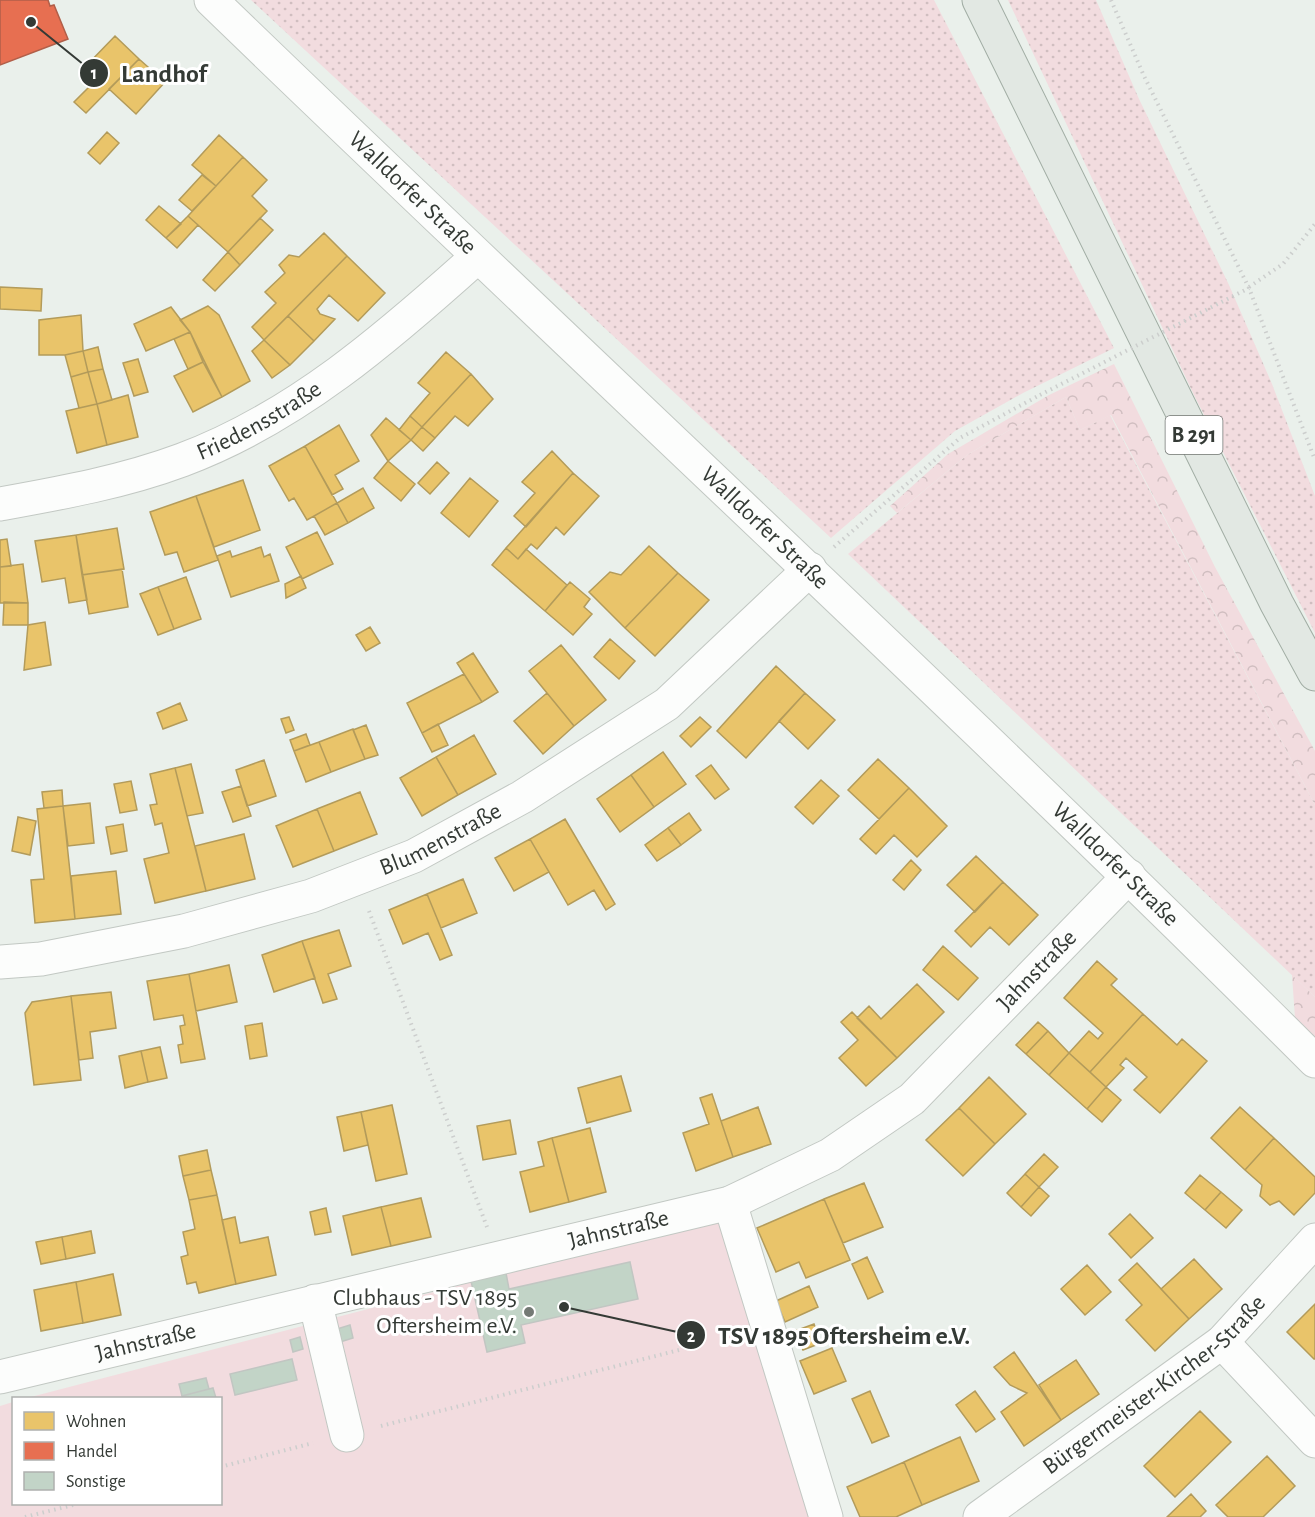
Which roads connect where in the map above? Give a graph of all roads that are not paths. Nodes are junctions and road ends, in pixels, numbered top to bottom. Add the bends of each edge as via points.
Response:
1 (211, 0) edge
2 (979, 0) edge
3 (477, 257) junction
4 (0, 504) edge
5 (810, 569) junction
6 (1315, 674) edge
7 (1130, 876) junction
8 (0, 962) edge
9 (1315, 1061) edge
10 (730, 1203) junction
11 (1315, 1240) edge
12 (315, 1302) junction
13 (1222, 1342) junction
14 (0, 1377) edge
15 (347, 1435) road end
16 (1315, 1441) edge
17 (826, 1517) edge
18 (980, 1517) edge

1 - 3 street, Walldorfer Straße
2 - 6 main road, B 291
3 - 4 street, Friedensstraße via 383,341 313,391 248,429 182,460 76,491
3 - 5 street, Walldorfer Straße
5 - 7 street, Walldorfer Straße
5 - 8 street, Blumenstraße via 667,704 522,796 414,856 310,896 184,931 41,959
7 - 9 street, Walldorfer Straße
7 - 10 street, Jahnstraße via 912,1099 830,1155
10 - 12 street, Jahnstraße
10 - 17 street
11 - 13 street, Bürgermeister-Kircher-Straße
12 - 14 street, Jahnstraße
12 - 15 street
13 - 16 street
13 - 18 street, Bürgermeister-Kircher-Straße

